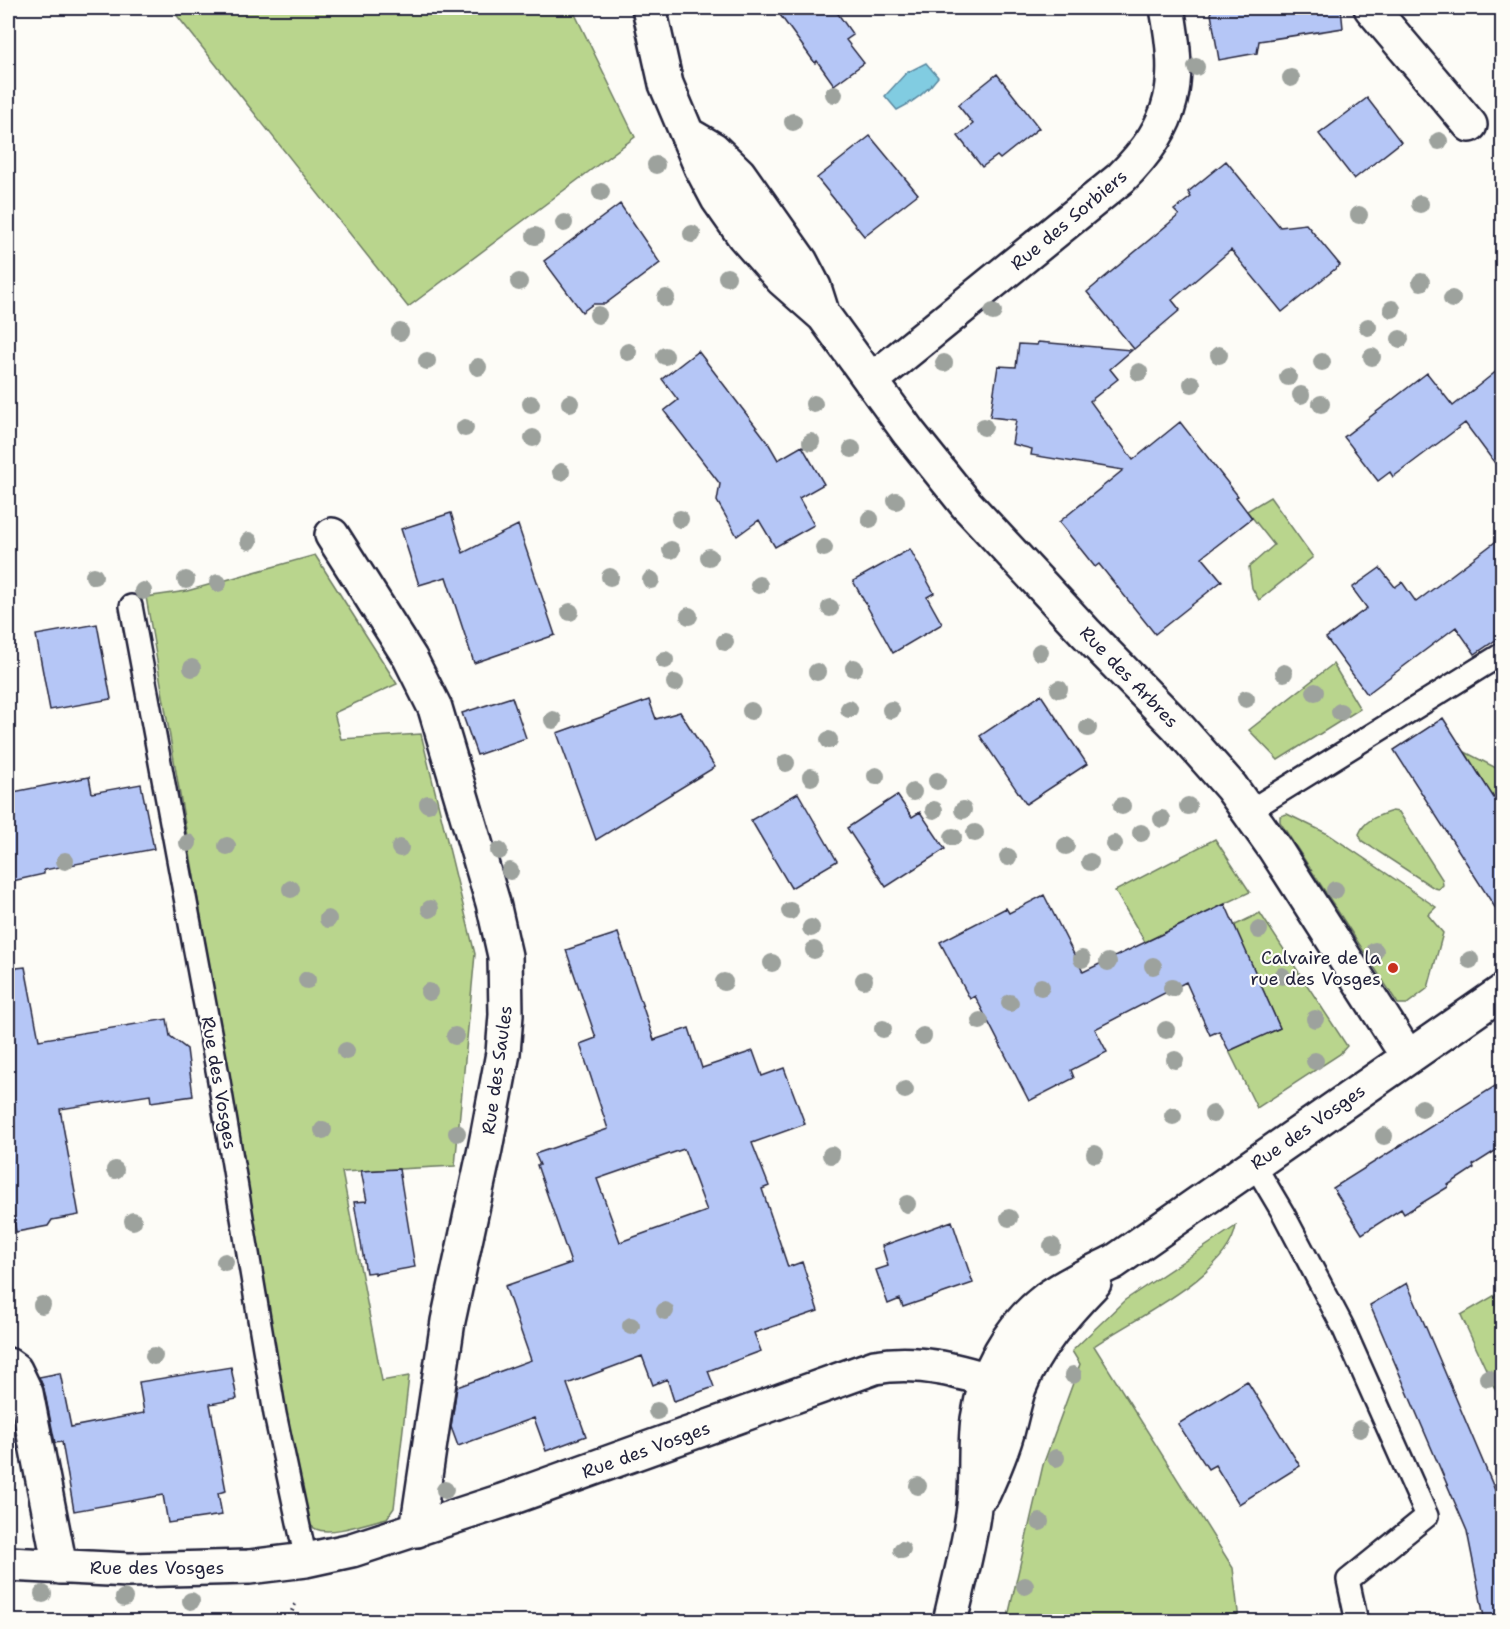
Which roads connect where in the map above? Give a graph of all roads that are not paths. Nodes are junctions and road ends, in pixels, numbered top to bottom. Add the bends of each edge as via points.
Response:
1 (649, 8) edge
2 (1167, 8) edge
3 (1371, 8) edge
4 (1470, 125) dead end
5 (872, 381) junction
6 (332, 535) dead end
7 (131, 606) dead end
8 (1503, 654) edge
9 (1249, 811) junction
10 (1503, 992) edge
11 (1408, 1057) junction
12 (1254, 1164) junction
13 (1114, 1262) junction
14 (8, 1365) edge
15 (987, 1380) junction
16 (1019, 1389) junction
17 (973, 1515) junction
18 (417, 1530) junction
19 (306, 1560) junction
20 (8, 1564) edge
21 (60, 1567) junction
22 (950, 1622) edge
23 (1357, 1622) edge

1 - 5 street, Rue des Arbres via 666,84 718,199 782,279 824,316
2 - 5 street, Rue des Sorbiers via 1173,36 1174,87 1161,128 1149,148 1121,178
3 - 4 street
5 - 9 street, Rue des Arbres via 966,504 1177,726
6 - 18 street, Rue des Saules via 410,658 435,708 505,956 506,1015 501,1064 444,1343
7 - 19 lane, Rue des Vosges via 218,1076 275,1414
8 - 9 lane
9 - 11 street, Rue des Arbres
10 - 11 street, Rue des Vosges
11 - 12 street, Rue des Vosges
12 - 13 street, Rue des Vosges
12 - 23 lane via 1342,1325 1427,1516 1348,1580
13 - 15 street, Rue des Vosges via 1047,1299 1027,1316 1008,1339
13 - 16 street, Rue des Vosges via 1044,1341
14 - 21 street via 15,1370 26,1393
15 - 16 street, Rue des Vosges
15 - 17 street via 978,1419
15 - 18 street, Rue des Vosges via 940,1368 892,1364 875,1367
16 - 17 street via 993,1473
17 - 22 street
18 - 19 street, Rue des Vosges
19 - 21 street, Rue des Vosges via 183,1569
20 - 21 street, Rue des Vosges

